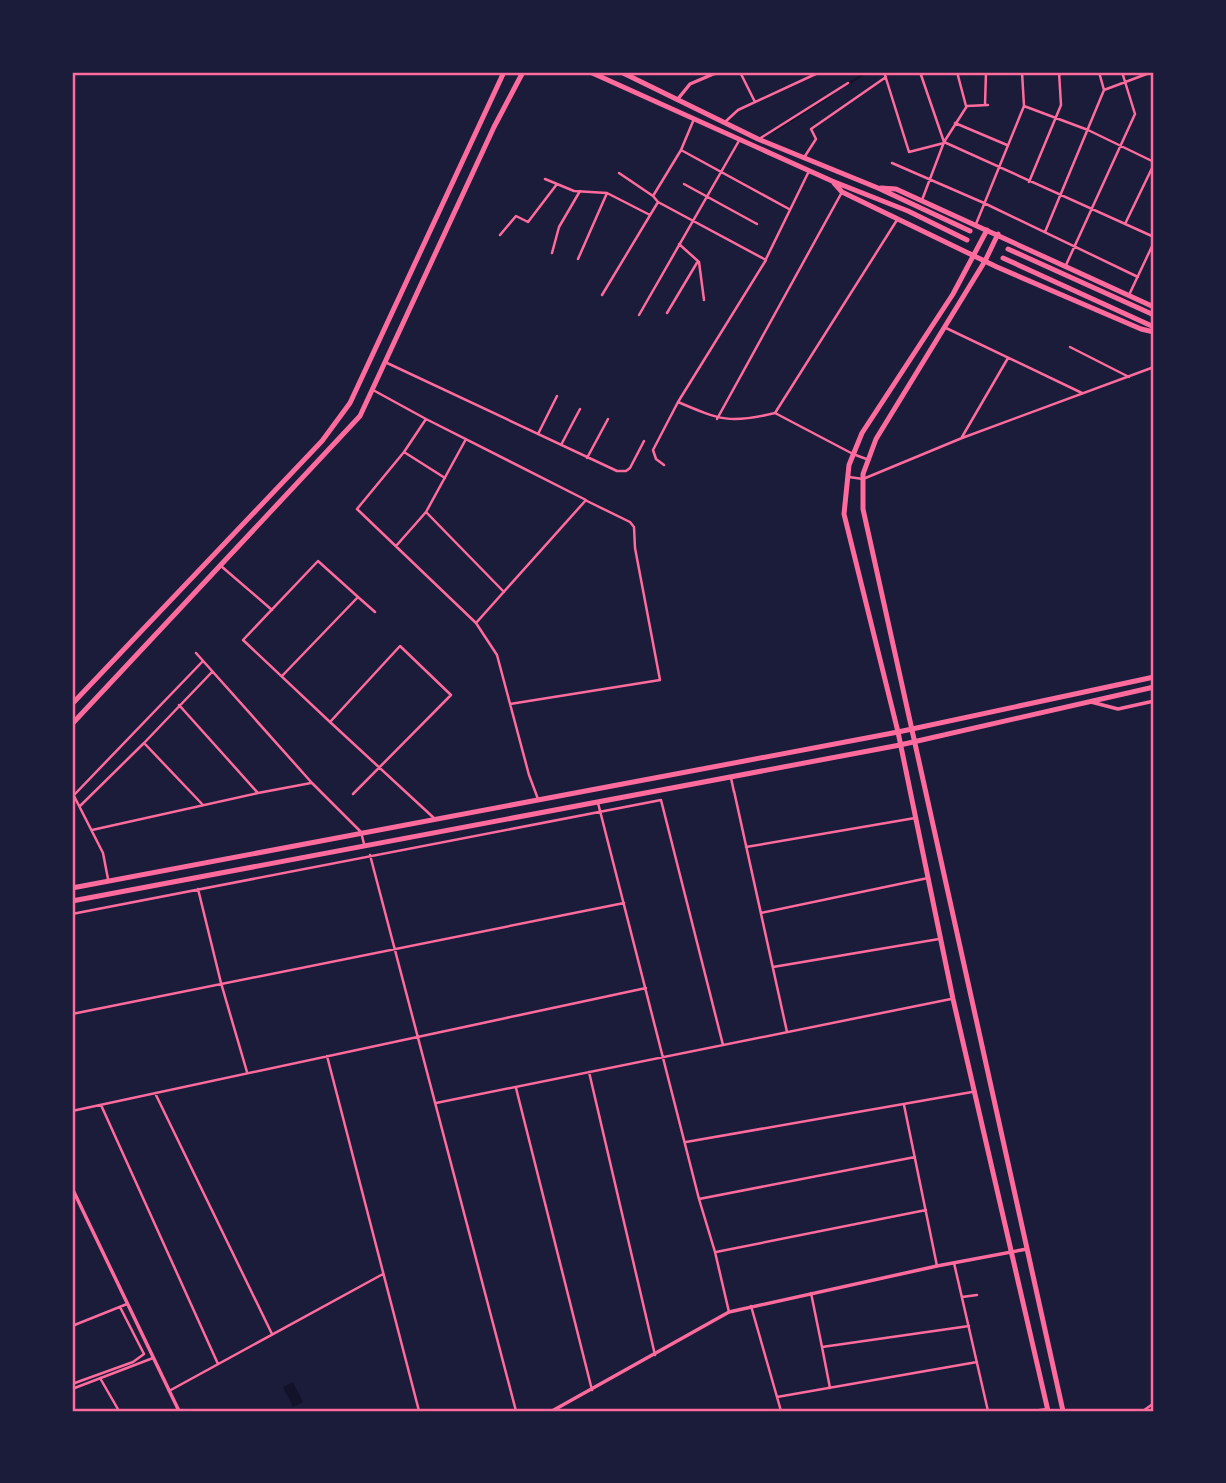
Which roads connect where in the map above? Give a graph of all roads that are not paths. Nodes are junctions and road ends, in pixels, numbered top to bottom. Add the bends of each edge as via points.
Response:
1 (505, 72) edge
2 (523, 72) edge
3 (590, 72) edge
4 (621, 72) edge
5 (722, 72) edge
6 (740, 72) edge
7 (802, 72) edge
8 (820, 72) edge
9 (884, 72) edge
10 (920, 72) edge
11 (957, 72) edge
12 (986, 72) edge
13 (1023, 72) edge
14 (1059, 72) edge
15 (1099, 72) edge
16 (1122, 72) edge
17 (1152, 72) edge
18 (710, 73) edge
19 (886, 77) junction
20 (805, 79) junction
21 (848, 83) dead end
22 (1124, 83) junction
23 (1104, 90) junction
24 (677, 100) junction
25 (755, 103) junction
26 (967, 106) junction
27 (1024, 106) junction
28 (1058, 117) junction
29 (695, 119) junction
30 (724, 123) junction
31 (956, 123) junction
32 (1088, 130) junction
33 (740, 139) junction
34 (758, 139) junction
35 (944, 142) junction
36 (1009, 145) junction
37 (1121, 145) junction
38 (681, 150) junction
39 (804, 158) junction
40 (892, 163) dead end
41 (1154, 163) edge
42 (1000, 167) junction
43 (810, 171) junction
44 (619, 173) dead end
45 (722, 174) junction
46 (545, 179) dead end
47 (930, 180) junction
48 (832, 181) junction
49 (1029, 182) junction
50 (556, 184) junction
51 (684, 184) dead end
52 (878, 188) junction
53 (580, 191) junction
54 (842, 192) junction
55 (607, 193) junction
56 (653, 196) junction
57 (1061, 196) junction
58 (708, 197) junction
59 (922, 200) junction
60 (658, 202) junction
61 (984, 204) junction
62 (789, 209) junction
63 (1092, 210) junction
64 (649, 215) junction
65 (898, 219) junction
66 (694, 221) junction
67 (757, 224) dead end
68 (1125, 224) junction
69 (976, 225) junction
70 (987, 230) junction
71 (970, 231) dead end
72 (1045, 232) junction
73 (500, 234) dead end
74 (998, 234) junction
75 (1154, 239) edge
76 (967, 240) dead end
77 (679, 244) junction
78 (1074, 246) junction
79 (1008, 249) dead end
80 (552, 253) dead end
81 (975, 256) junction
82 (1003, 258) dead end
83 (578, 259) dead end
84 (766, 260) junction
85 (698, 261) junction
86 (985, 261) junction
87 (1065, 267) junction
88 (1138, 277) junction
89 (602, 295) dead end
90 (1129, 295) junction
91 (704, 300) dead end
92 (1154, 307) edge
93 (667, 313) dead end
94 (639, 315) dead end
95 (1154, 315) edge
96 (943, 327) junction
97 (1154, 330) edge
98 (1070, 348) dead end
99 (1008, 358) junction
100 (385, 362) junction
101 (1154, 367) edge
102 (1129, 377) junction
103 (372, 390) junction
104 (1082, 393) junction
105 (557, 396) dead end
106 (678, 402) junction
107 (580, 409) dead end
108 (775, 413) junction
109 (426, 419) junction
110 (608, 419) dead end
111 (717, 419) junction
112 (538, 435) junction
113 (962, 438) junction
114 (466, 439) junction
115 (644, 441) dead end
116 (561, 445) junction
117 (404, 452) junction
118 (853, 454) junction
119 (587, 458) junction
120 (869, 460) junction
121 (664, 465) dead end
122 (847, 477) junction
123 (445, 478) junction
124 (863, 479) junction
125 (586, 500) junction
126 (262, 502) junction
127 (273, 509) junction
128 (426, 512) junction
129 (396, 546) junction
130 (220, 565) junction
131 (503, 592) junction
132 (358, 597) junction
133 (272, 610) junction
134 (375, 612) dead end
135 (476, 623) junction
136 (196, 653) dead end
137 (203, 660) junction
138 (212, 672) junction
139 (282, 676) junction
140 (1154, 677) edge
141 (1154, 687) edge
142 (1154, 701) edge
143 (1088, 702) junction
144 (72, 704) edge
145 (510, 704) junction
146 (178, 705) junction
147 (330, 722) junction
148 (72, 724) edge
149 (912, 729) junction
150 (898, 732) junction
151 (914, 741) junction
152 (144, 743) junction
153 (900, 744) junction
154 (380, 766) junction
155 (731, 776) junction
156 (312, 783) junction
157 (258, 793) junction
158 (73, 794) edge
159 (353, 794) dead end
160 (538, 799) junction
161 (597, 801) junction
162 (203, 805) junction
163 (80, 806) junction
164 (601, 813) junction
165 (916, 818) junction
166 (435, 819) junction
167 (92, 830) junction
168 (361, 832) junction
169 (364, 845) junction
170 (746, 848) junction
171 (370, 855) junction
172 (125, 878) junction
173 (928, 878) junction
174 (109, 881) junction
175 (72, 888) edge
176 (198, 889) junction
177 (127, 890) junction
178 (72, 901) edge
179 (624, 903) junction
180 (761, 913) junction
181 (72, 914) edge
182 (941, 939) junction
183 (395, 949) junction
184 (773, 967) junction
185 (221, 984) junction
186 (646, 988) junction
187 (953, 999) junction
188 (72, 1014) edge
189 (787, 1032) junction
190 (419, 1036) junction
191 (723, 1045) junction
192 (327, 1056) junction
193 (664, 1057) junction
194 (589, 1072) junction
195 (247, 1073) junction
196 (516, 1087) junction
197 (974, 1092) junction
198 (155, 1093) junction
199 (436, 1103) junction
200 (101, 1104) junction
201 (904, 1105) junction
202 (72, 1111) edge
203 (686, 1142) junction
204 (915, 1157) junction
205 (72, 1188) edge
206 (699, 1199) junction
207 (926, 1210) junction
208 (1027, 1249) junction
209 (715, 1252) junction
210 (1011, 1252) junction
211 (954, 1263) junction
212 (937, 1265) junction
213 (383, 1274) junction
214 (811, 1292) junction
215 (977, 1295) dead end
216 (962, 1297) junction
217 (128, 1304) junction
218 (751, 1306) junction
219 (120, 1307) junction
220 (729, 1311) junction
221 (72, 1326) edge
222 (969, 1326) junction
223 (272, 1334) junction
224 (822, 1347) junction
225 (655, 1355) junction
226 (153, 1358) junction
227 (977, 1362) junction
228 (218, 1364) junction
229 (100, 1378) junction
230 (83, 1380) junction
231 (72, 1384) edge
232 (85, 1384) junction
233 (830, 1388) junction
234 (72, 1389) edge
235 (592, 1390) junction
236 (169, 1391) junction
237 (777, 1397) junction
238 (1154, 1403) edge
239 (1047, 1410) edge
240 (119, 1411) edge
241 (179, 1411) edge
242 (419, 1411) edge
243 (516, 1411) edge
244 (552, 1411) edge
245 (781, 1411) edge
246 (988, 1411) edge
247 (1033, 1411) edge
248 (1063, 1411) edge
249 (1143, 1411) edge

1 - 126 main road via 350,402 322,441
2 - 100 main road
3 - 29 main road
4 - 24 main road
5 - 18 street
6 - 25 street
7 - 20 street
8 - 20 street
9 - 19 street
10 - 35 street
11 - 26 street
12 - 26 street via 987,105
13 - 27 street
14 - 28 street
15 - 23 street
16 - 22 street
17 - 22 street
18 - 24 street via 690,84
19 - 35 street via 909,152
19 - 39 street via 811,130 816,139
20 - 25 street
21 - 34 street
22 - 23 street
22 - 37 street via 1135,114
23 - 32 street
24 - 30 main road
25 - 30 street
26 - 31 street
27 - 28 street
27 - 36 street
28 - 32 street
28 - 49 street
29 - 33 main road
29 - 38 street
30 - 34 main road
31 - 35 street
31 - 36 street
32 - 37 street
32 - 57 street
33 - 43 main road
33 - 45 street
34 - 39 main road
35 - 42 street
35 - 47 street
36 - 42 street
37 - 41 street
37 - 63 street
38 - 45 street
38 - 56 street
39 - 52 main road
40 - 47 street
41 - 68 street
42 - 49 street
42 - 61 street
43 - 48 main road
43 - 62 street
44 - 56 street
45 - 58 street
45 - 62 street
46 - 50 street
47 - 59 street
47 - 61 street
48 - 54 main road
48 - 76 main road
49 - 57 street
50 - 53 street
50 - 73 street via 528,222 516,216
51 - 58 street
52 - 59 main road via 896,189
52 - 71 main road
53 - 55 street
53 - 80 street via 559,227
54 - 65 main road
54 - 111 street
55 - 64 street
55 - 83 street
56 - 60 street
57 - 63 street
57 - 72 street
58 - 66 street
58 - 67 street
59 - 69 main road
60 - 64 street
60 - 66 street
61 - 69 street
61 - 72 street
62 - 84 street
63 - 68 street
63 - 78 street
64 - 89 street
65 - 81 main road
65 - 108 street
66 - 77 street
66 - 84 street
68 - 75 street
69 - 70 main road
70 - 74 main road
70 - 81 main road
72 - 78 street
74 - 86 main road
74 - 87 main road
75 - 88 street
77 - 85 street
77 - 94 street
78 - 87 street
78 - 88 street
79 - 95 main road
81 - 86 main road
81 - 118 main road
82 - 97 main road
84 - 106 street
85 - 91 street
85 - 93 street
86 - 96 main road
86 - 97 main road via 1141,329
87 - 90 main road
88 - 90 street
90 - 92 main road
96 - 99 street
96 - 120 main road via 876,439
98 - 102 street
99 - 104 street
99 - 113 street
100 - 103 main road
100 - 112 street
101 - 102 street
102 - 104 street
103 - 109 street
103 - 127 main road via 360,416
104 - 113 street
105 - 112 street
106 - 111 street
106 - 121 street via 653,450
107 - 116 street
108 - 111 street
108 - 118 street
109 - 114 street
109 - 117 street
110 - 119 street
112 - 116 street
113 - 124 street
114 - 123 street
114 - 125 street
115 - 119 street via 626,471
116 - 119 street
117 - 123 street
117 - 129 street via 357,509
118 - 120 street
118 - 122 main road
120 - 124 main road
122 - 124 street
122 - 150 main road via 844,514
123 - 128 street
124 - 149 main road via 863,509
125 - 131 street
125 - 145 street via 634,527 660,680
126 - 127 main road
126 - 144 main road
127 - 130 main road
128 - 129 street
128 - 131 street
129 - 135 street
130 - 133 street
130 - 148 main road
131 - 135 street
132 - 133 street via 318,561
132 - 134 street
132 - 139 street
133 - 139 street via 243,640
135 - 145 street via 497,655
136 - 137 street
137 - 138 street
137 - 158 street
138 - 146 street
138 - 156 street
139 - 147 street
140 - 149 main road
141 - 143 main road
142 - 143 street via 1118,709
143 - 151 main road
145 - 160 street
146 - 152 street
146 - 157 street
147 - 154 street
147 - 154 street via 400,646 451,695
149 - 150 main road
149 - 151 main road
150 - 153 main road
150 - 160 main road
151 - 153 main road
151 - 208 main road
152 - 162 street
152 - 163 street
153 - 155 main road
153 - 165 main road
154 - 159 street
154 - 166 street
155 - 161 main road
155 - 170 street
156 - 157 street
156 - 168 street
157 - 162 street
158 - 163 street
160 - 166 main road
161 - 164 street
161 - 169 main road
162 - 167 street
163 - 167 street
164 - 171 street
164 - 179 street
164 - 191 street via 661,800
165 - 170 street
165 - 173 main road
166 - 168 main road
167 - 174 street
168 - 169 street
168 - 172 main road
169 - 177 main road
170 - 180 street
171 - 176 street
171 - 183 street
172 - 174 main road
172 - 177 main road
173 - 180 street
173 - 182 main road
174 - 175 main road
176 - 181 street
176 - 185 street
177 - 178 main road
179 - 183 street
179 - 186 street
180 - 184 street
182 - 184 street
182 - 187 main road
183 - 185 street
183 - 190 street
184 - 189 street
185 - 188 street
185 - 195 street
186 - 190 street
186 - 193 street
187 - 189 street
187 - 197 main road
189 - 191 street
190 - 192 street
190 - 199 street
191 - 193 street
192 - 195 street
192 - 213 street
193 - 194 street
193 - 203 street
194 - 196 street
194 - 225 street
195 - 198 street
196 - 199 street
196 - 235 street
197 - 201 street
197 - 210 main road
198 - 200 street
198 - 223 street
199 - 243 street
200 - 202 street
200 - 228 street
201 - 203 street
201 - 204 street
203 - 206 street
204 - 206 street
204 - 207 street
205 - 217 street
206 - 209 street
207 - 209 street
207 - 212 street
208 - 210 street
208 - 248 main road
209 - 220 street
210 - 211 street
210 - 239 main road
211 - 212 street
211 - 216 street
212 - 214 street
213 - 223 street
213 - 242 street
214 - 218 street
214 - 224 street
215 - 216 street
216 - 222 street
217 - 219 street
217 - 226 street
218 - 220 street
218 - 237 street
219 - 221 street
219 - 230 street via 144,1354
220 - 225 street
222 - 224 street
222 - 227 street
223 - 228 street
224 - 233 street
225 - 235 street
226 - 229 street
226 - 236 street
227 - 233 street
227 - 246 street
228 - 236 street
229 - 232 street
229 - 240 street
230 - 231 street
230 - 232 street
232 - 234 street
233 - 237 street
235 - 244 street
236 - 241 street
237 - 245 street
238 - 249 street
239 - 247 street

